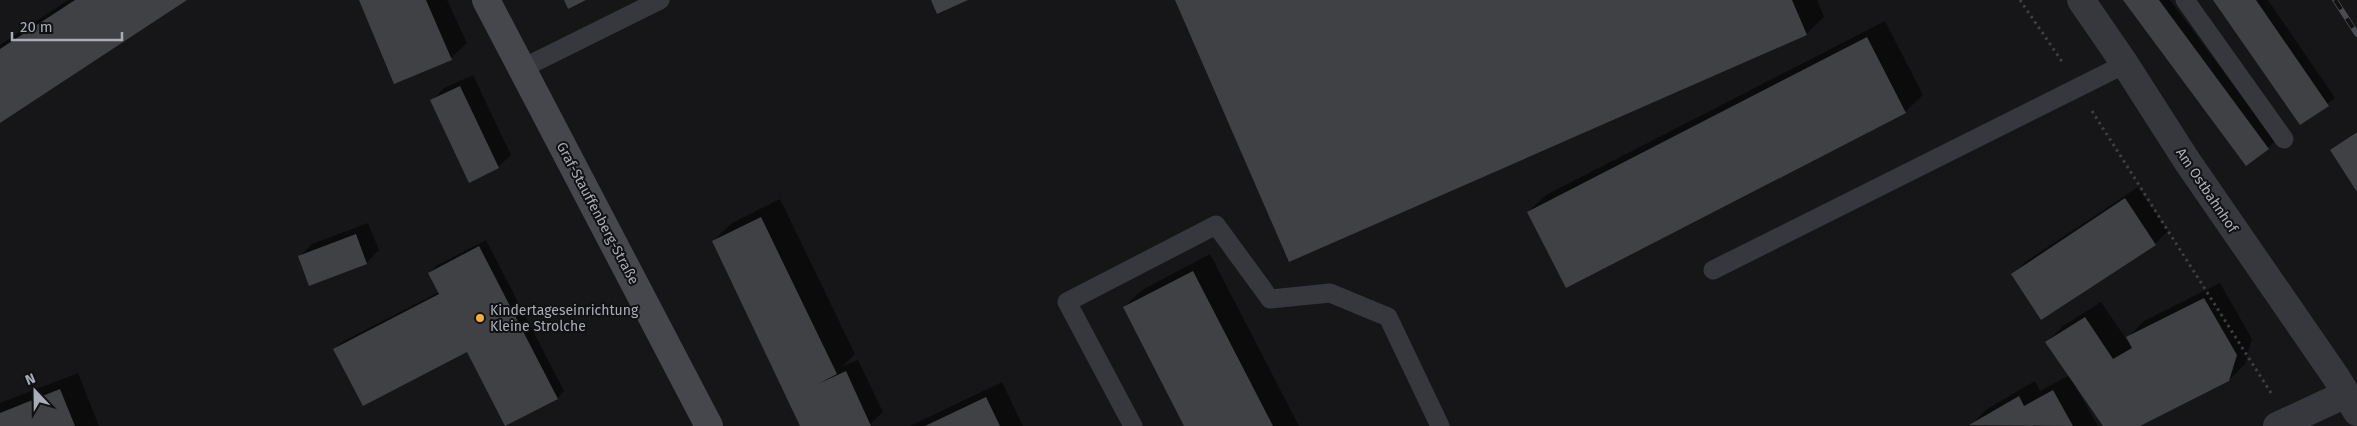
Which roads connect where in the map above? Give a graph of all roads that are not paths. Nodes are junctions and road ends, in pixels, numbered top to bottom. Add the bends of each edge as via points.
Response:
1 (486, 0) edge
2 (660, 0) edge
3 (2185, 0) edge
4 (2090, 3) edge
5 (2125, 64) junction
6 (523, 68) junction
7 (2284, 139) dead end
8 (1713, 270) dead end
9 (2349, 392) edge
10 (2283, 423) edge
11 (709, 426) edge
12 (1133, 426) edge
13 (1440, 426) edge

1 - 6 main road, Graf-Stauffenberg-Straße
2 - 6 lane
3 - 7 lane
4 - 5 street, Am Ostbahnhof
5 - 8 lane
5 - 9 street, Am Ostbahnhof via 2186,161
6 - 11 main road, Graf-Stauffenberg-Straße
9 - 10 street
12 - 13 lane via 1067,302 1216,224 1270,299 1330,294 1388,317

